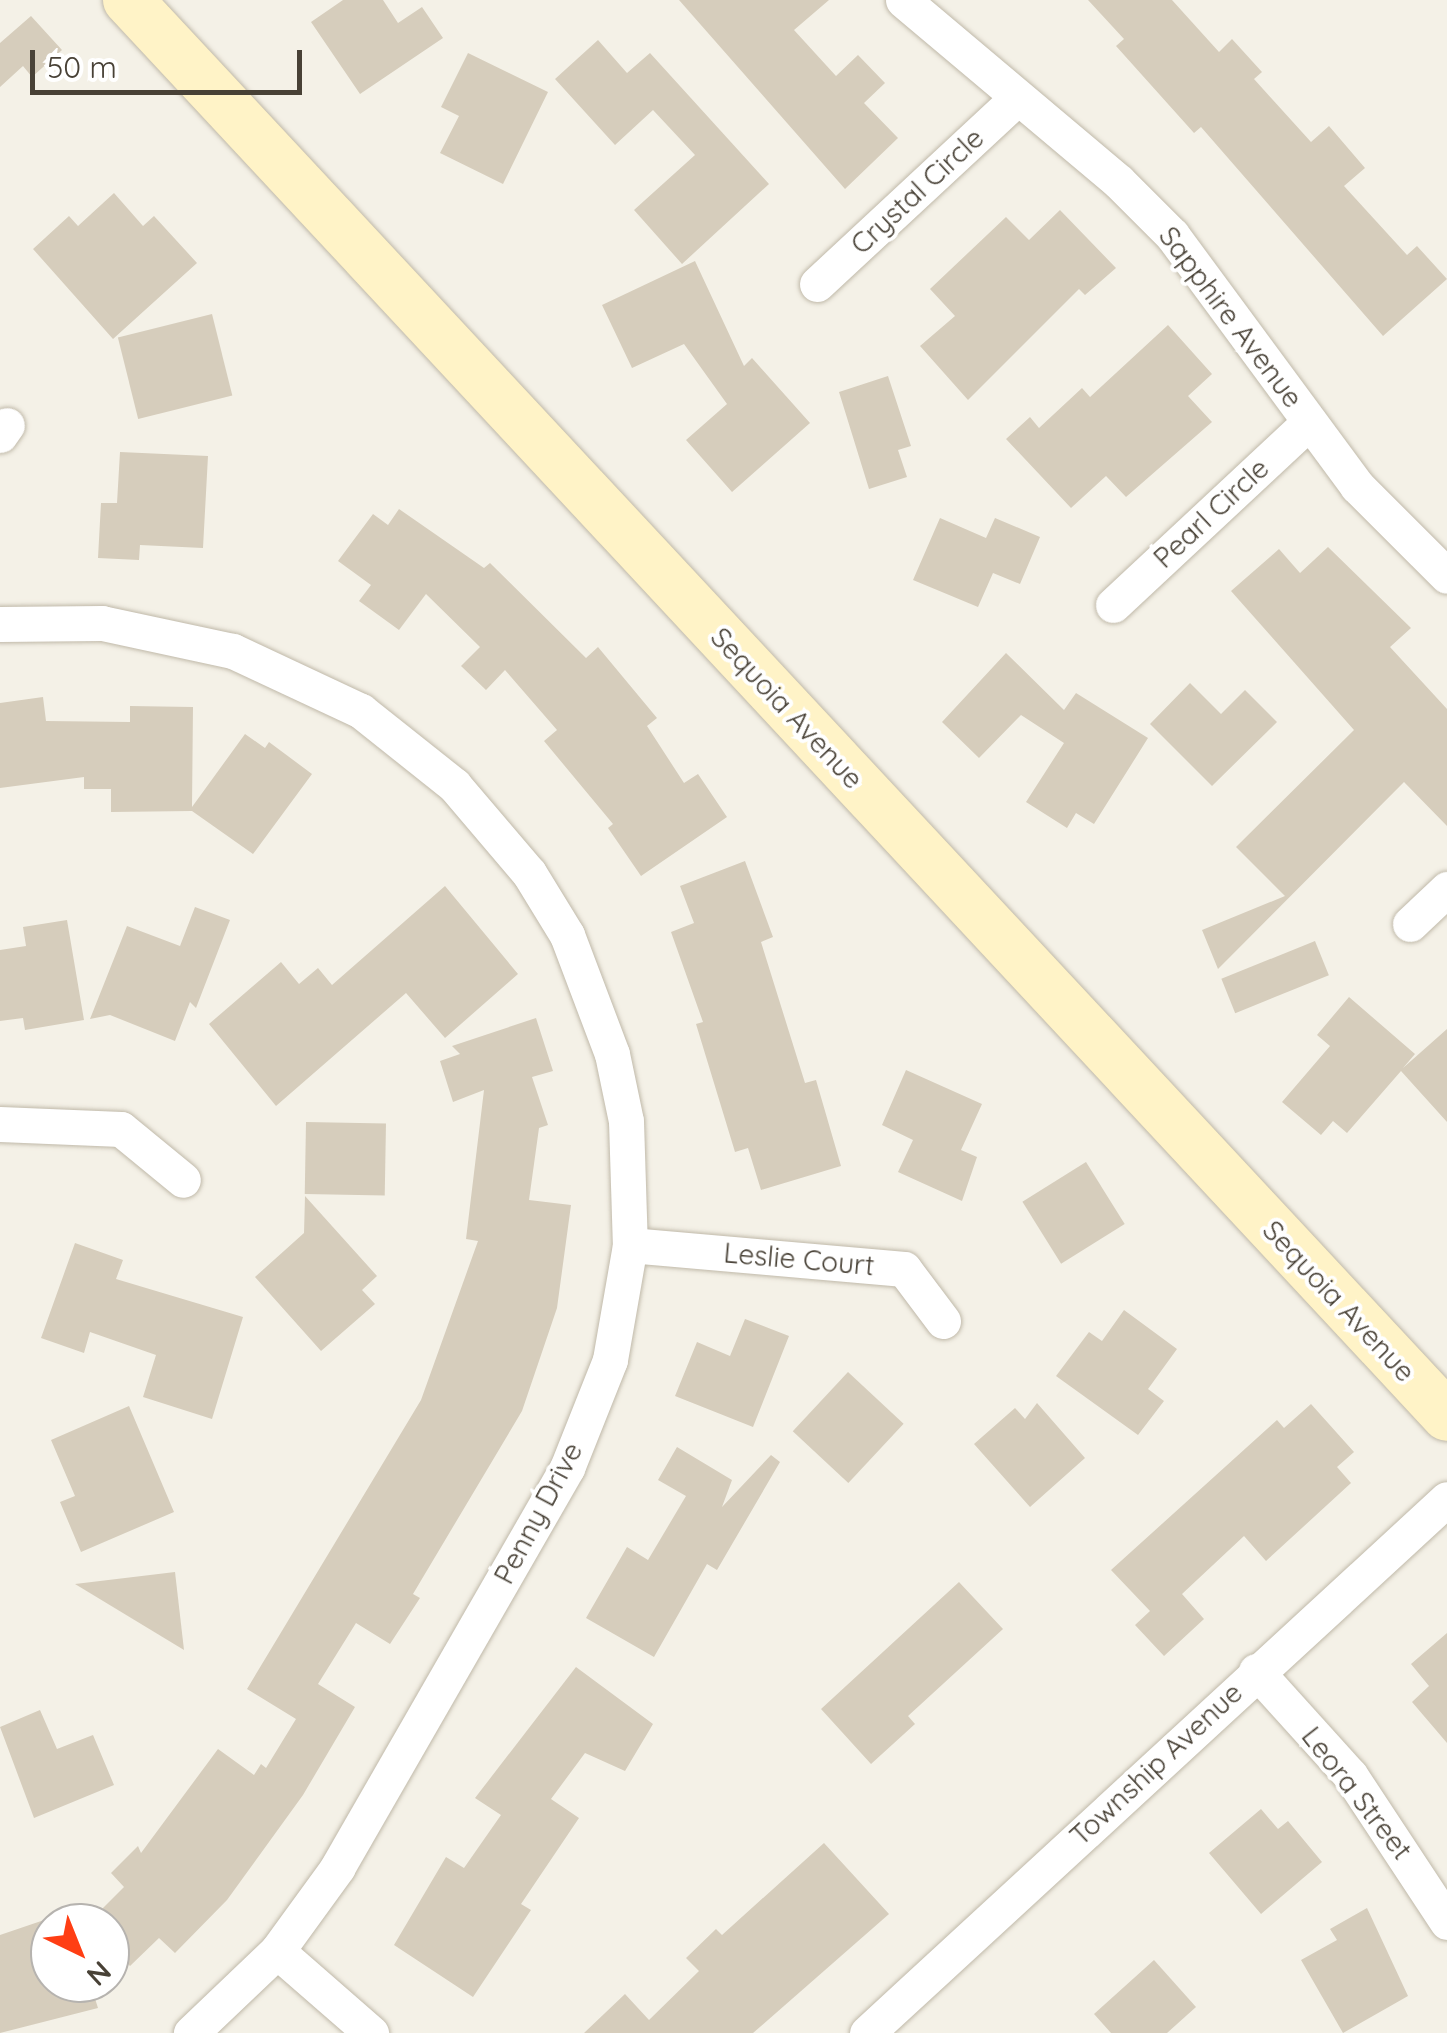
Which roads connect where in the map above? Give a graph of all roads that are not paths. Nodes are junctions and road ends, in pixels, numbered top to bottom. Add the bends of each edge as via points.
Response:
1 (128, 0) edge
2 (904, 0) edge
3 (1017, 98) junction
4 (818, 284) dead end
5 (1310, 422) junction
6 (1447, 576) edge
7 (1113, 605) dead end
8 (0, 624) edge
9 (1447, 890) edge
10 (1410, 924) dead end
11 (0, 1124) edge
12 (183, 1180) dead end
13 (630, 1245) junction
14 (943, 1321) dead end
15 (1447, 1416) edge
16 (1447, 1499) edge
17 (1256, 1671) junction
18 (1447, 1922) edge
19 (277, 1952) junction
20 (191, 2033) edge
21 (371, 2033) edge
22 (868, 2033) edge

1 - 15 street, Sequoia Avenue
2 - 3 street, Sapphire Avenue
3 - 4 street, Crystal Circle
3 - 5 street, Sapphire Avenue via 1172,235
5 - 6 street, Sapphire Avenue via 1357,486
5 - 7 street, Pearl Circle
8 - 13 street, Penny Drive via 102,624 233,651 361,711 454,785 530,874 593,994 626,1121
9 - 10 street
11 - 12 street via 121,1129
13 - 14 street, Leslie Court via 904,1269
13 - 19 street, Penny Drive via 610,1360 567,1468 338,1867
16 - 17 street, Township Avenue
17 - 18 street, Leora Street via 1350,1775
17 - 22 street, Township Avenue
19 - 20 street, Penny Drive
19 - 21 street

